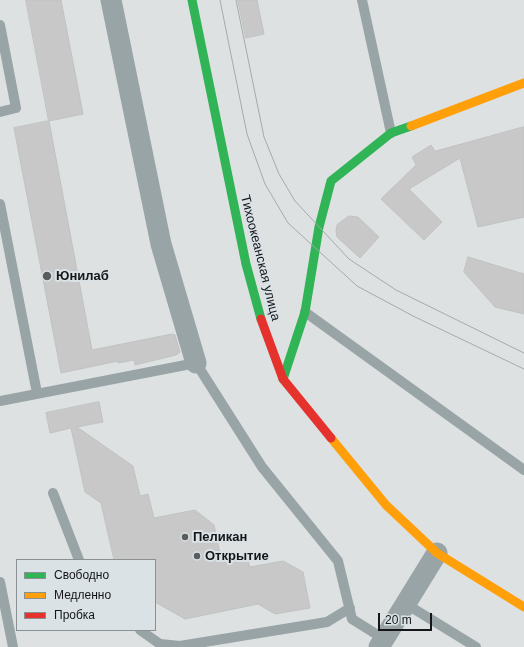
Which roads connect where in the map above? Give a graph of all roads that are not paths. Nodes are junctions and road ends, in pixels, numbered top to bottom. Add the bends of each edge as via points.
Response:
1 (110, 0) edge
2 (181, 0) edge
3 (192, 0) edge
4 (362, 0) edge
5 (195, 18) junction
6 (0, 25) edge
7 (524, 83) edge
8 (0, 112) edge
9 (390, 133) junction
10 (0, 204) edge
11 (305, 312) junction
12 (196, 363) junction
13 (283, 379) junction
14 (37, 393) junction
15 (0, 401) edge
16 (524, 470) edge
17 (53, 493) dead end
18 (437, 553) junction
19 (79, 559) edge
20 (0, 582) edge
21 (406, 604) junction
22 (524, 606) edge
23 (350, 608) junction
24 (141, 631) edge
25 (381, 643) edge
26 (13, 647) edge
27 (476, 647) edge

1 - 12 street via 161,244
2 - 5 lane
3 - 5 main road, Тихоокеанская улица
4 - 9 lane
5 - 13 main road, Тихоокеанская улица via 246,264 262,324
6 - 8 lane via 16,108
7 - 9 main road
9 - 11 main road via 331,182
10 - 14 lane
11 - 13 main road
11 - 16 lane
12 - 14 lane
12 - 23 lane via 262,467 338,561
13 - 18 main road, Тихоокеанская улица via 386,505
14 - 15 lane
17 - 19 lane
18 - 21 street
18 - 22 main road, Тихоокеанская улица
20 - 26 lane
21 - 25 street
21 - 27 lane
23 - 24 lane via 327,622 180,646 160,644
23 - 25 lane via 352,619

